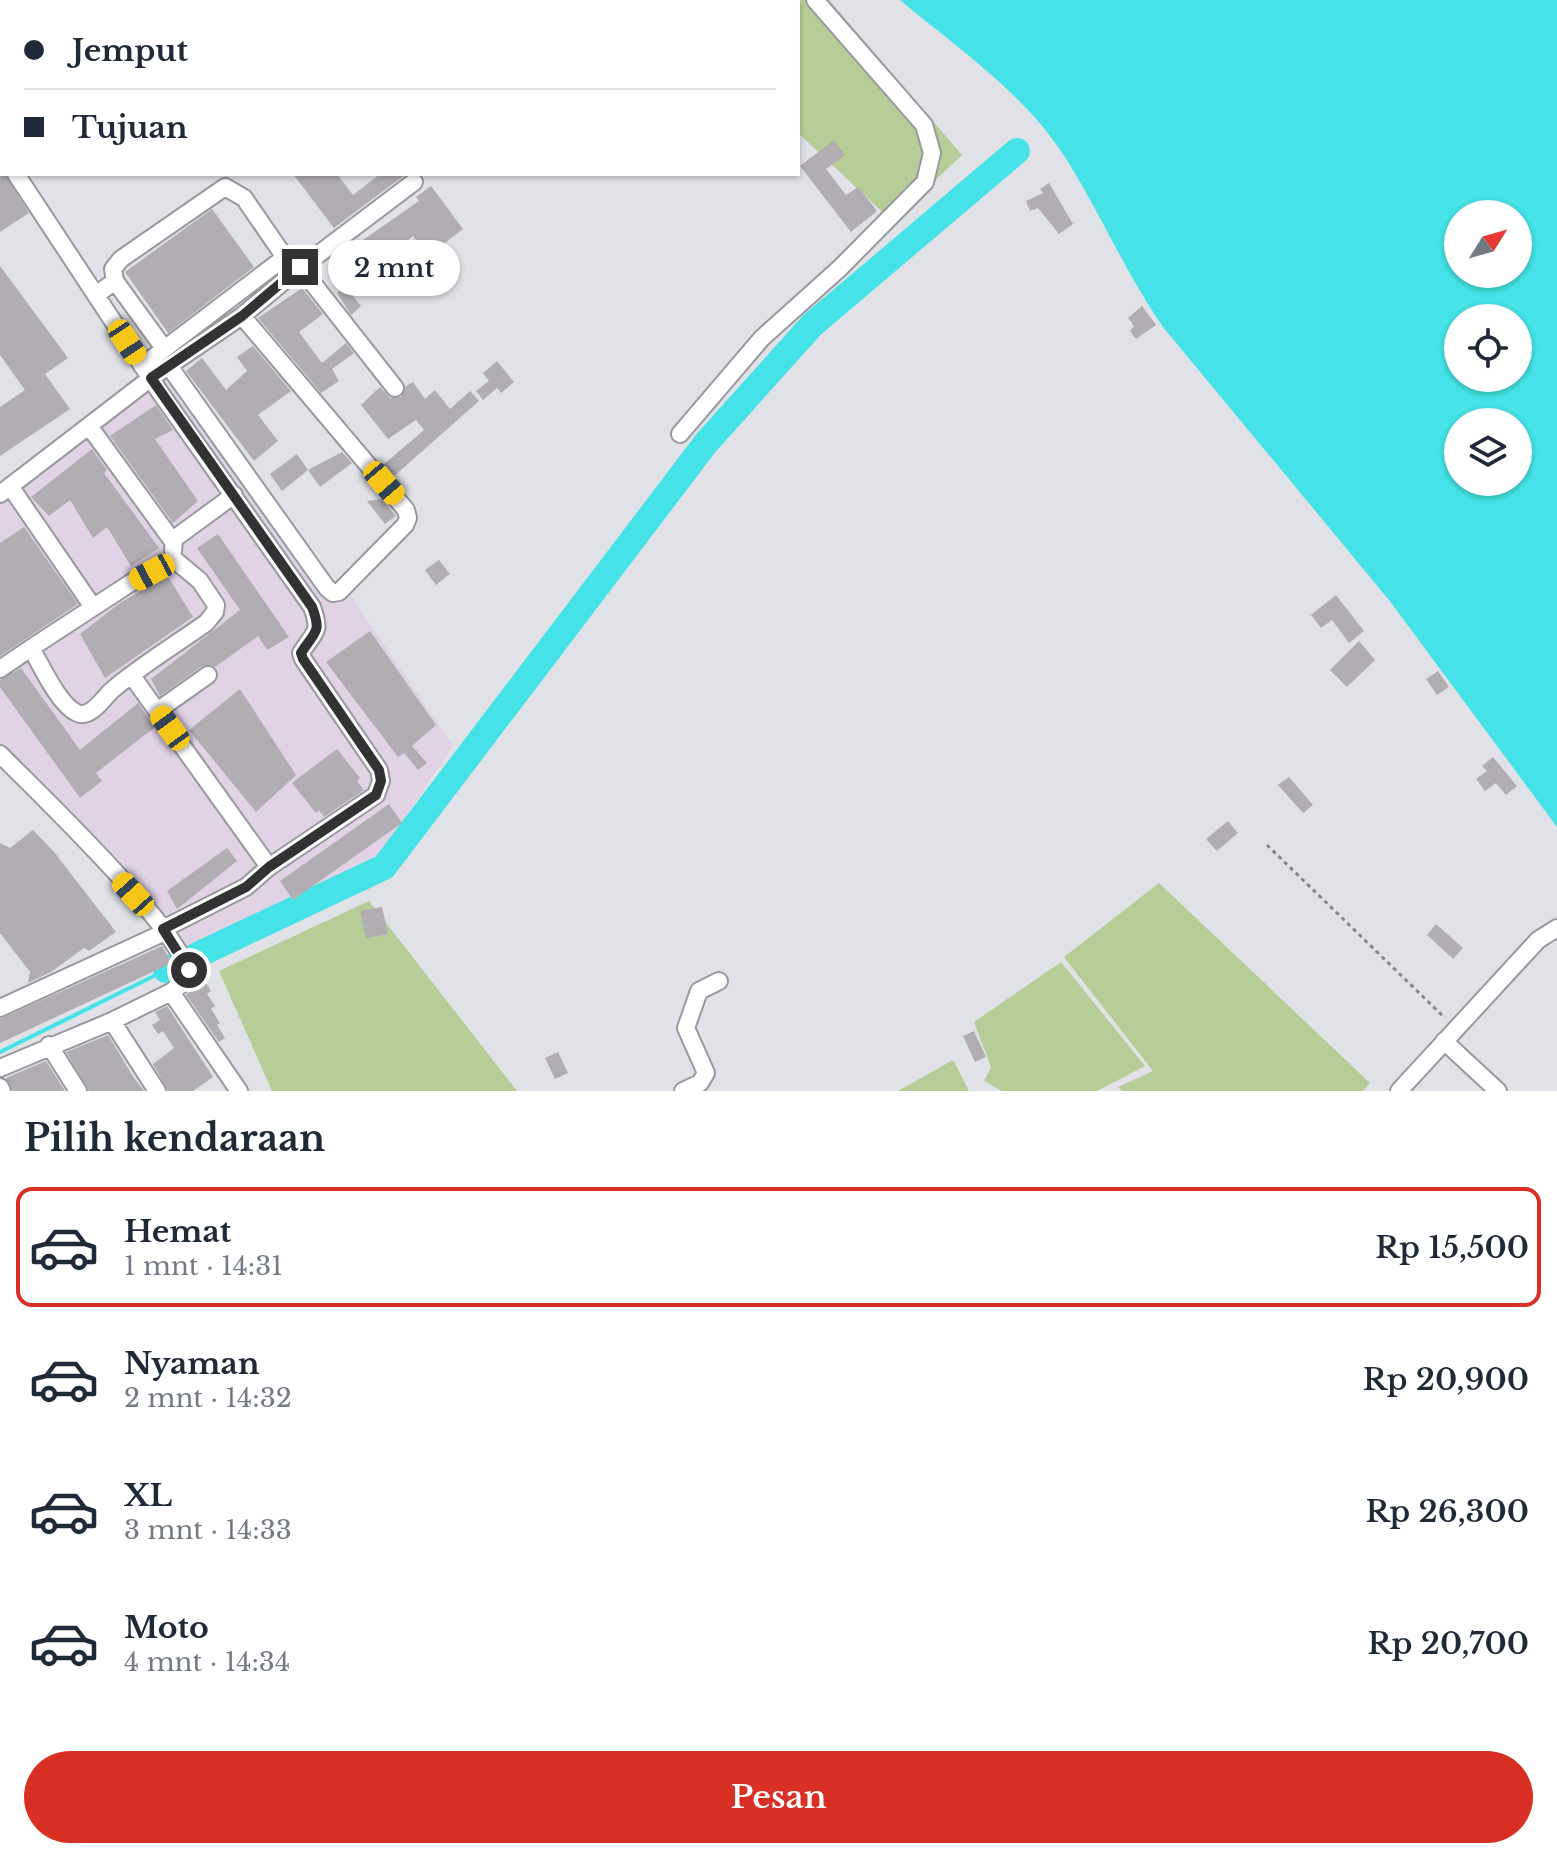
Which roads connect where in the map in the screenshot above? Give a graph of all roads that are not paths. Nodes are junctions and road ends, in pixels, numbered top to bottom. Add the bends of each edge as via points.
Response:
1 (815, 0) edge
2 (17, 176) edge
3 (414, 182) dead end
4 (284, 258) junction
5 (298, 270) junction
6 (115, 281) junction
7 (96, 295) junction
8 (242, 316) junction
9 (163, 347) junction
10 (169, 366) junction
11 (146, 372) junction
12 (395, 388) dead end
13 (89, 426) junction
14 (680, 434) dead end
15 (5, 490) edge
16 (234, 495) junction
17 (174, 543) junction
18 (175, 560) junction
19 (93, 607) junction
20 (31, 648) junction
21 (0, 669) edge
22 (208, 675) dead end
23 (132, 676) junction
24 (157, 711) junction
25 (0, 754) edge
26 (269, 867) junction
27 (1557, 928) edge
28 (164, 931) junction
29 (719, 981) dead end
30 (171, 992) junction
31 (0, 1008) edge
32 (112, 1021) junction
33 (1450, 1035) junction
34 (49, 1045) junction
35 (0, 1068) edge
36 (78, 1091) edge
37 (157, 1091) edge
38 (239, 1091) edge
39 (683, 1091) edge
40 (1399, 1091) edge
41 (1498, 1091) edge

1 - 14 street via 924,125 931,141 929,174 840,268 762,338
2 - 7 street
3 - 5 street
4 - 5 street
4 - 6 street via 244,198 225,187 121,259 113,269
4 - 9 street
5 - 8 street
5 - 12 street
6 - 7 street
6 - 9 street
7 - 11 street
8 - 10 street
8 - 10 street via 406,510 405,525 339,592 327,588
9 - 11 street
10 - 11 street
11 - 13 street
11 - 16 street
13 - 15 street
13 - 17 street
15 - 19 street
16 - 17 street
16 - 26 street via 312,607 319,625 301,653 303,659 379,770 381,781 376,795
17 - 18 street
18 - 19 street
18 - 23 street via 200,581 215,612
19 - 20 street
20 - 21 street
20 - 23 street via 54,688 82,715
22 - 24 street
23 - 24 street
24 - 26 street
25 - 28 street
26 - 28 street via 246,887
27 - 33 street via 1538,940
28 - 30 street via 189,970 188,981
28 - 31 street
29 - 39 street via 699,991 686,1028 706,1073 700,1083
30 - 32 street
30 - 38 street
32 - 34 street
32 - 37 street
33 - 40 street
33 - 41 street
34 - 35 street
34 - 36 street

